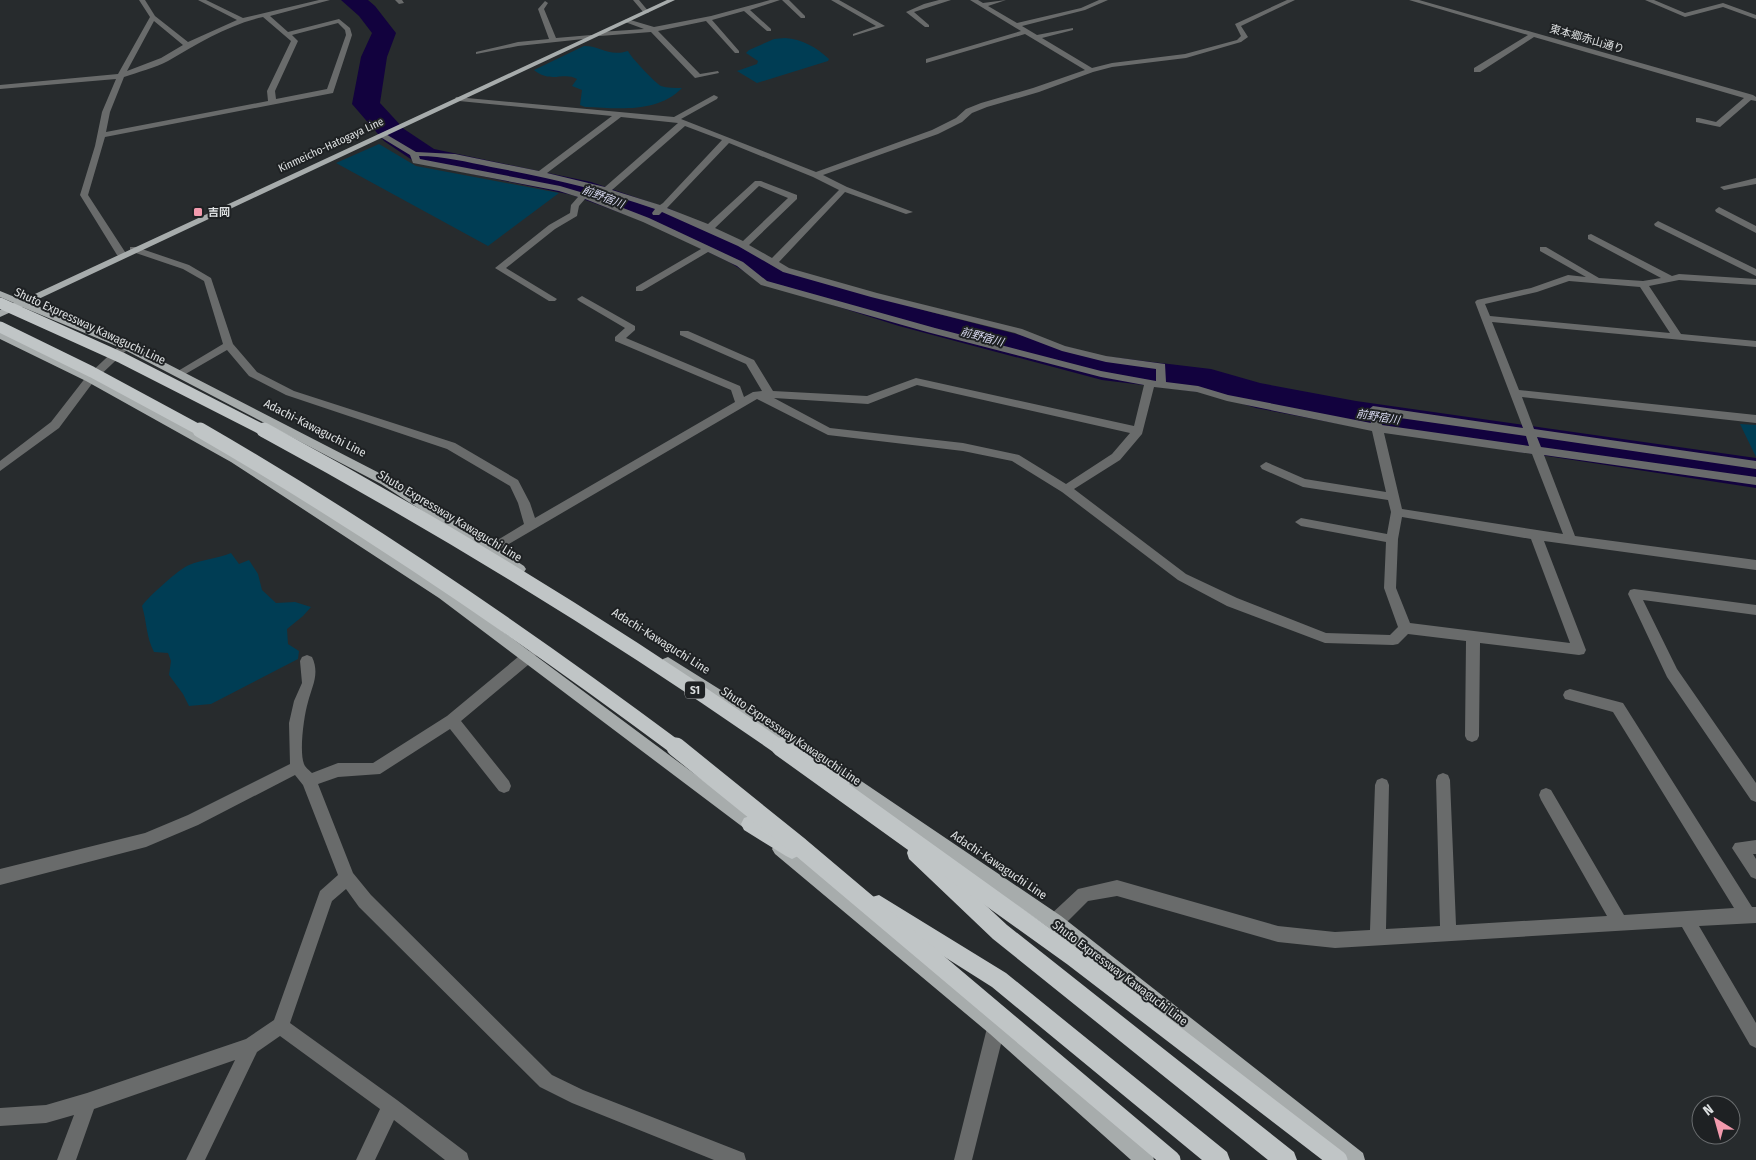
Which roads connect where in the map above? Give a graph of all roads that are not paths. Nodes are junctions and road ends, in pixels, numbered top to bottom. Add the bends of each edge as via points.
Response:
1 (142, 0) edge
2 (223, 0) edge
3 (327, 0) edge
4 (636, 0) edge
5 (672, 0) edge
6 (777, 0) edge
7 (784, 0) edge
8 (834, 0) edge
9 (948, 0) edge
10 (973, 0) edge
11 (1003, 0) edge
12 (1105, 0) edge
13 (1292, 0) edge
14 (1412, 0) edge
15 (1648, 0) edge
16 (204, 2) edge
17 (545, 3) dead end
18 (984, 5) junction
19 (745, 9) junction
20 (646, 12) junction
21 (266, 15) junction
22 (803, 17) dead end
23 (1756, 17) edge
24 (153, 18) junction
25 (242, 20) junction
26 (708, 20) junction
27 (627, 21) junction
28 (1018, 25) junction
29 (927, 26) dead end
30 (652, 29) junction
31 (1071, 29) dead end
32 (768, 30) dead end
33 (1028, 31) junction
34 (287, 34) junction
35 (600, 34) junction
36 (855, 35) dead end
37 (1533, 35) junction
38 (591, 37) junction
39 (1037, 37) junction
40 (553, 40) junction
41 (187, 45) junction
42 (737, 52) dead end
43 (478, 53) dead end
44 (928, 61) dead end
45 (1091, 70) junction
46 (1477, 70) dead end
47 (715, 73) dead end
48 (121, 76) junction
49 (0, 87) edge
50 (714, 97) dead end
51 (1753, 98) edge
52 (459, 99) junction
53 (272, 102) junction
54 (620, 114) junction
55 (675, 119) junction
56 (1699, 120) dead end
57 (683, 122) junction
58 (101, 135) junction
59 (382, 135) junction
60 (727, 140) junction
61 (414, 154) junction
62 (542, 173) junction
63 (816, 175) junction
64 (1756, 181) edge
65 (1724, 187) dead end
66 (844, 189) junction
67 (607, 190) junction
68 (584, 196) junction
69 (662, 208) junction
70 (1720, 210) dead end
71 (909, 212) dead end
72 (646, 220) junction
73 (1658, 224) dead end
74 (709, 228) junction
75 (1756, 230) edge
76 (1591, 237) dead end
77 (744, 244) junction
78 (133, 249) junction
79 (707, 249) junction
80 (1543, 250) dead end
81 (122, 254) junction
82 (774, 262) junction
83 (1756, 273) edge
84 (1671, 279) junction
85 (1599, 280) junction
86 (1756, 282) edge
87 (1643, 284) junction
88 (639, 290) dead end
89 (0, 294) edge
90 (874, 296) junction
91 (552, 299) dead end
92 (582, 299) dead end
93 (0, 303) edge
94 (22, 303) junction
95 (861, 311) junction
96 (0, 314) edge
97 (1486, 318) junction
98 (0, 327) edge
99 (684, 333) dead end
100 (0, 335) edge
101 (1678, 336) junction
102 (1756, 344) edge
103 (228, 345) junction
104 (124, 346) junction
105 (178, 374) junction
106 (90, 379) junction
107 (1155, 384) junction
108 (763, 393) junction
109 (1516, 394) junction
110 (741, 403) junction
111 (1756, 419) edge
112 (1376, 428) junction
113 (1138, 431) junction
114 (1528, 432) junction
115 (1535, 450) junction
116 (1756, 465) edge
117 (1266, 466) dead end
118 (0, 467) edge
119 (1756, 481) edge
120 (1066, 489) junction
121 (1393, 497) junction
122 (1397, 512) junction
123 (1301, 522) dead end
124 (531, 526) junction
125 (1536, 535) junction
126 (1392, 539) junction
127 (1571, 540) junction
128 (490, 550) junction
129 (1756, 564) edge
130 (1756, 610) edge
131 (1406, 628) junction
132 (1473, 636) junction
133 (529, 656) junction
134 (307, 661) dead end
135 (1570, 695) dead end
136 (452, 720) junction
137 (1472, 736) dead end
138 (813, 755) junction
139 (297, 767) junction
140 (1443, 780) dead end
141 (308, 781) junction
142 (1382, 785) dead end
143 (504, 786) dead end
144 (1546, 794) dead end
145 (1756, 795) edge
146 (750, 824) junction
147 (1756, 847) edge
148 (1756, 872) edge
149 (0, 877) edge
150 (347, 878) junction
151 (1752, 916) edge
152 (1687, 921) junction
153 (1055, 922) junction
154 (1620, 924) junction
155 (1448, 934) junction
156 (1378, 938) junction
157 (280, 1026) junction
158 (996, 1028) junction
159 (1756, 1039) edge
160 (251, 1046) junction
161 (87, 1102) junction
162 (391, 1106) junction
163 (0, 1117) edge
164 (1217, 1159) edge
165 (66, 1160) edge
166 (195, 1160) edge
167 (365, 1160) edge
168 (460, 1160) edge
169 (737, 1160) edge
170 (963, 1160) edge
171 (1145, 1160) edge
172 (1171, 1160) edge
173 (1286, 1160) edge
174 (1338, 1160) edge
175 (1356, 1160) edge

1 - 24 street
2 - 16 street
3 - 21 street
4 - 20 street
5 - 20 main road, Kinmeicho-Hatogaya Line
6 - 19 street
7 - 22 street
8 - 36 street via 882,26
9 - 29 street via 910,12
10 - 18 street
11 - 18 street
12 - 28 street via 1084,9
13 - 45 street via 1237,25 1245,37 1238,41 1186,56 1112,64
14 - 37 street, 東本郷赤山通り
15 - 23 street via 1685,15 1723,5
16 - 25 street
17 - 40 street via 541,9
18 - 28 street
19 - 26 street
19 - 32 street
20 - 27 main road, Kinmeicho-Hatogaya Line
21 - 25 street
21 - 34 street
24 - 41 street
24 - 48 street
25 - 41 street
26 - 30 street
26 - 42 street
27 - 30 street
27 - 35 main road, Kinmeicho-Hatogaya Line
28 - 33 street
30 - 35 street
30 - 47 street via 698,76
31 - 39 street
33 - 39 street
33 - 44 street
34 - 53 street via 295,41 271,91
34 - 53 street via 339,21 349,34 330,91
35 - 38 main road, Kinmeicho-Hatogaya Line
37 - 46 street
37 - 51 street, 東本郷赤山通り
38 - 40 street
38 - 52 main road, Kinmeicho-Hatogaya Line
39 - 45 street
40 - 43 street
41 - 48 street via 164,60
45 - 63 street via 984,104 935,132
48 - 49 street
48 - 58 street via 106,112
50 - 55 street
51 - 56 street via 1717,125
52 - 54 street via 507,106
52 - 59 main road, Kinmeicho-Hatogaya Line
53 - 58 street
54 - 55 street
54 - 62 street
55 - 57 street
57 - 60 street
57 - 67 street
58 - 81 street via 84,195
59 - 61 street
59 - 78 main road, Kinmeicho-Hatogaya Line
60 - 63 street
60 - 69 street via 688,185
61 - 62 street via 435,153
61 - 68 street via 416,161
62 - 67 street
63 - 66 street
64 - 65 street
66 - 71 street
66 - 82 street
67 - 69 street
68 - 72 street
68 - 91 street via 575,205 574,214 500,268
69 - 72 street
69 - 74 street
70 - 75 street
72 - 79 street
73 - 83 street
74 - 77 street
74 - 77 street via 758,183 794,197
76 - 84 street
77 - 82 street
78 - 81 main road, Kinmeicho-Hatogaya Line
78 - 103 street via 186,267 208,280
79 - 88 street
79 - 95 street via 740,264 764,283
80 - 85 street
81 - 94 main road, Kinmeicho-Hatogaya Line
82 - 90 street via 786,270
84 - 86 street
84 - 87 street
85 - 87 street
85 - 97 street via 1568,278 1534,290 1480,302
87 - 101 street
89 - 94 main road, Adachi-Kawaguchi Line
90 - 95 street
90 - 107 street via 1018,331 1062,348 1106,359 1161,366
92 - 110 street via 632,328 619,339 736,388
93 - 174 highway, Shuto Expressway Kawaguchi Line / S1, bridge via 57,326 250,422 367,486 598,624 810,767 1008,909
94 - 96 main road, Kinmeicho-Hatogaya Line
94 - 104 main road, Adachi-Kawaguchi Line
95 - 107 street via 1101,374
97 - 101 street
97 - 109 street
98 - 172 highway, bridge via 148,401 252,459 467,597 716,779
99 - 108 street via 750,362
100 - 106 main road
101 - 102 street
103 - 105 street
103 - 124 street via 252,374 290,393 450,446 514,483
104 - 105 main road, Adachi-Kawaguchi Line
104 - 106 street
105 - 128 main road, Adachi-Kawaguchi Line via 385,481
106 - 118 street via 55,425
106 - 133 main road via 235,459 443,594
107 - 112 street via 1198,389 1227,398
107 - 113 street
108 - 110 street
108 - 113 street via 868,400 916,381
108 - 120 street via 828,431 962,447 1015,458
109 - 111 street
109 - 114 street
110 - 124 street
112 - 114 street via 1373,410
112 - 115 street
112 - 121 street
113 - 120 street via 1116,457
114 - 115 street
114 - 116 street
115 - 119 street
115 - 127 street
117 - 121 street via 1303,483
120 - 131 street via 1182,577 1232,602 1325,638 1393,640
121 - 122 street
122 - 125 street
122 - 126 street
123 - 126 street
124 - 128 street
125 - 127 street
125 - 132 street via 1580,650
126 - 131 street via 1390,588
127 - 129 street
128 - 138 main road, Adachi-Kawaguchi Line
130 - 145 street via 1634,594 1672,673
131 - 132 street
132 - 137 street
133 - 136 street
133 - 146 main road
134 - 139 street via 311,679 299,707
135 - 151 street via 1618,707
136 - 141 street via 375,769 338,770
136 - 143 street
138 - 153 main road, Adachi-Kawaguchi Line
138 - 173 highway via 1000,932
139 - 141 street
139 - 149 street via 146,840
140 - 155 street
141 - 150 street
142 - 156 street
144 - 154 street
146 - 158 main road
146 - 164 highway via 999,980
147 - 148 street via 1740,848
150 - 157 street via 326,896
150 - 169 street via 365,901 546,1081 578,1097
151 - 152 street
152 - 154 street
152 - 159 street
153 - 156 street via 1084,894 1117,888 1278,934 1335,940
153 - 175 main road, Adachi-Kawaguchi Line
154 - 155 street
155 - 156 street
157 - 160 street
157 - 162 street
158 - 170 street
158 - 171 main road
160 - 161 street
160 - 166 street
161 - 163 street via 46,1114
161 - 165 street
162 - 167 street
162 - 168 street

